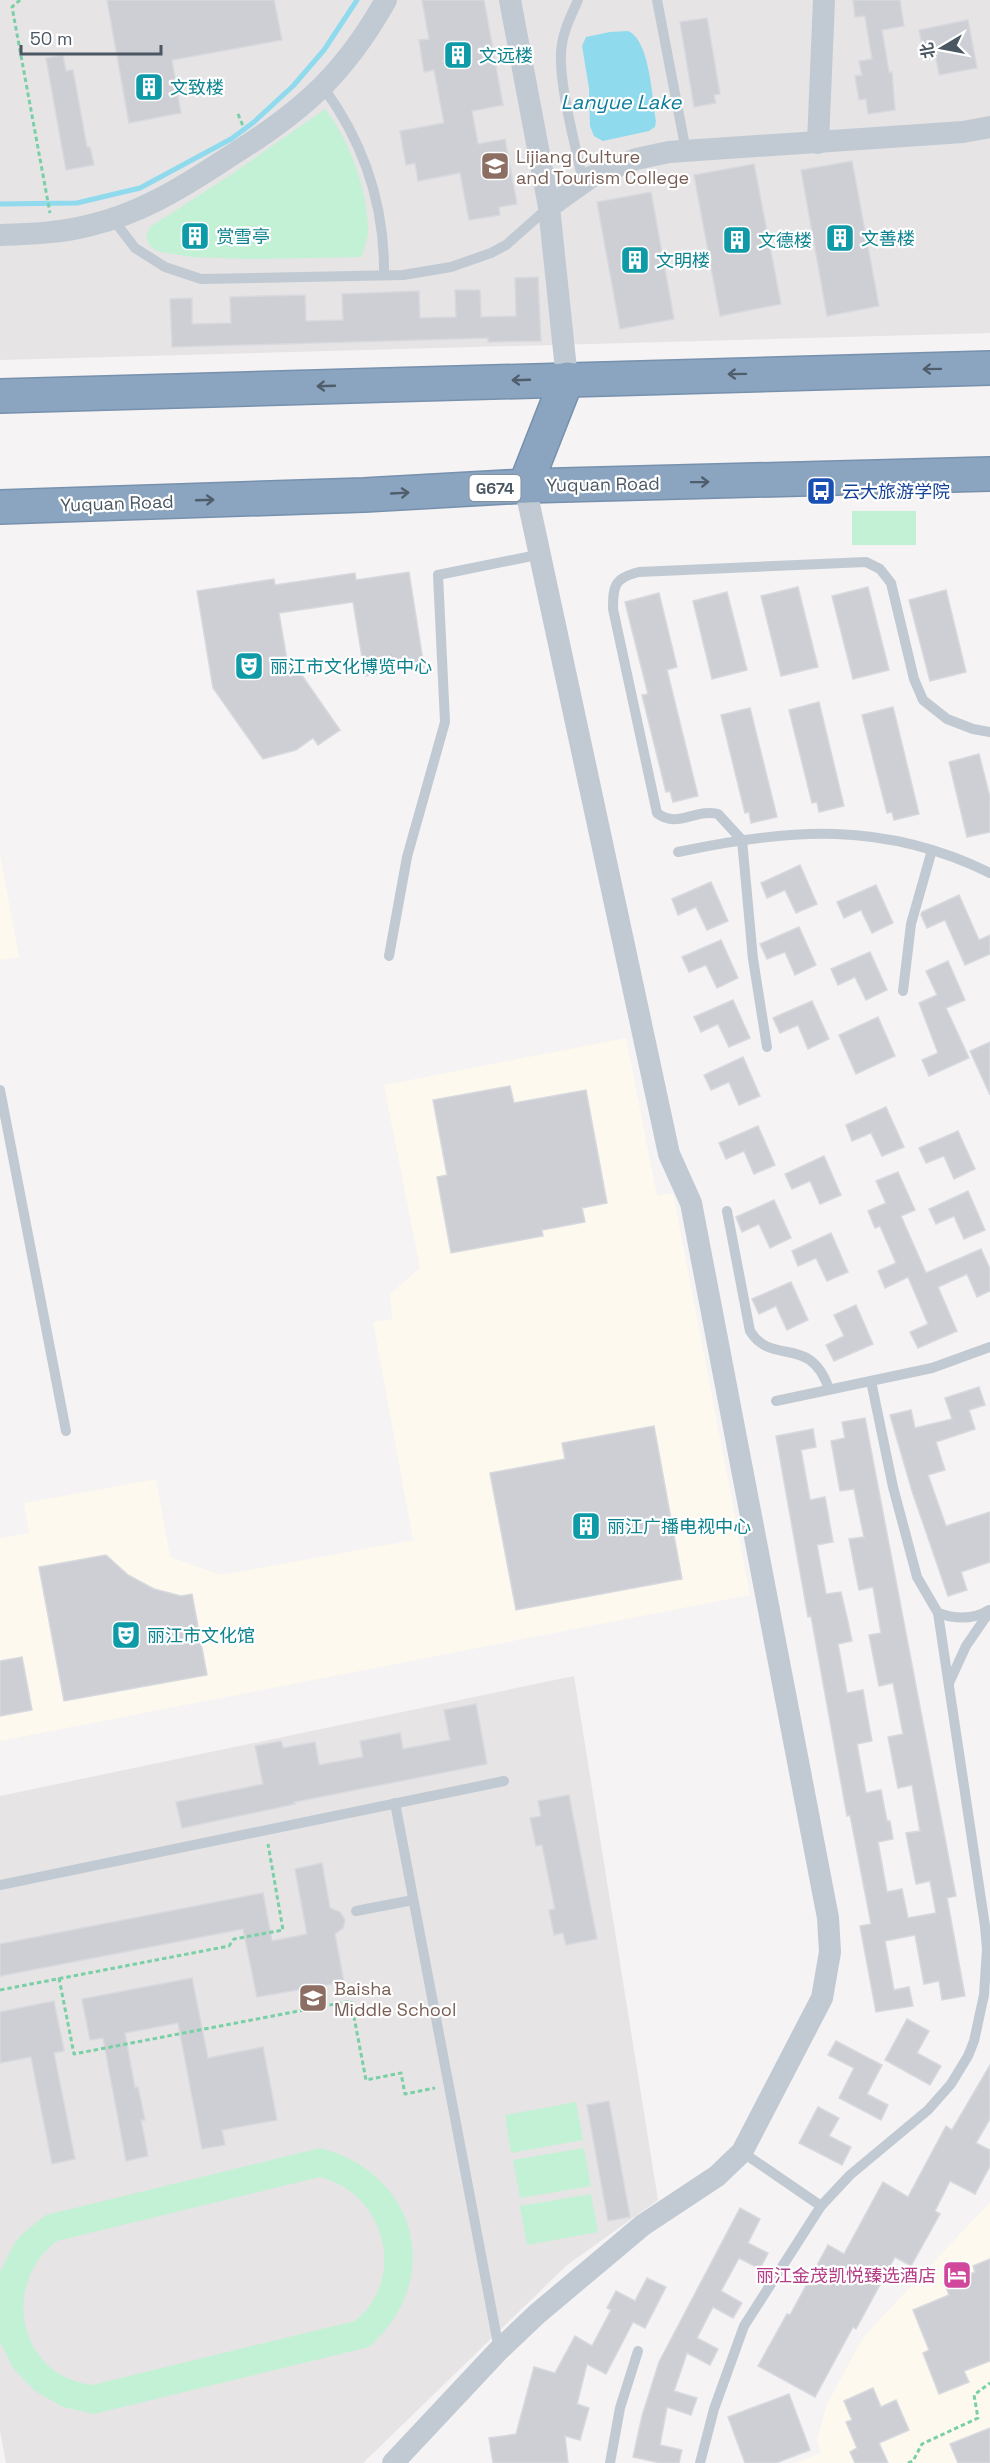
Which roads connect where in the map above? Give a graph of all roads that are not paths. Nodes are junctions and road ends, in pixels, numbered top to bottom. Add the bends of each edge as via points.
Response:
1 (386, 0) edge
2 (510, 0) edge
3 (578, 0) edge
4 (657, 0) edge
5 (825, 0) edge
6 (323, 87) junction
7 (990, 127) edge
8 (818, 143) junction
9 (686, 151) junction
10 (583, 182) junction
11 (549, 207) junction
12 (113, 219) junction
13 (0, 235) edge
14 (384, 275) junction
15 (990, 368) edge
16 (567, 379) junction
17 (0, 396) edge
18 (990, 474) edge
19 (525, 486) junction
20 (0, 507) edge
21 (542, 554) junction
22 (990, 732) edge
23 (742, 840) junction
24 (932, 850) junction
25 (678, 852) dead end
26 (990, 873) edge
27 (389, 956) dead end
28 (903, 991) dead end
29 (767, 1047) dead end
30 (0, 1090) edge
31 (727, 1211) dead end
32 (990, 1347) edge
33 (871, 1381) junction
34 (829, 1389) junction
35 (776, 1401) dead end
36 (66, 1431) dead end
37 (990, 1610) edge
38 (938, 1613) junction
39 (949, 1683) junction
40 (504, 1781) dead end
41 (395, 1803) junction
42 (0, 1885) edge
43 (413, 1900) junction
44 (356, 1911) dead end
45 (742, 2152) junction
46 (820, 2206) junction
47 (499, 2350) junction
48 (638, 2350) dead end
49 (393, 2463) edge
50 (610, 2463) edge
51 (700, 2463) edge

1 - 6 street via 359,45
2 - 11 street
3 - 10 lane via 565,30 561,54
4 - 9 lane
5 - 8 street
6 - 12 street via 274,129 180,189
6 - 14 lane via 352,131 372,178 382,226
7 - 8 street
8 - 9 street
9 - 10 street via 636,159
10 - 11 street
11 - 14 lane via 506,245 483,256 428,272
11 - 16 street
12 - 13 street via 61,231
12 - 14 lane via 135,248 165,267 201,279
15 -> 16 highway
16 -> 17 highway
16 - 19 highway
19 -> 18 highway, Yuquan Road / G674
20 -> 19 highway, Yuquan Road / G674
19 - 21 street
21 - 27 lane via 438,575 445,722 407,857
21 - 45 street via 669,1154 691,1203 829,1927 828,1968 822,1998
22 - 23 lane via 947,719 923,700 914,680 891,582 873,565 866,562 630,574 613,588 613,609 657,813 675,821 697,814 718,814
23 - 24 lane via 855,834
23 - 25 lane
23 - 29 lane via 753,959
24 - 26 lane
24 - 28 lane via 911,924
30 - 36 lane
31 - 34 lane via 754,1338 768,1348 802,1354 820,1370
32 - 33 lane via 932,1368
33 - 34 lane
33 - 38 lane via 917,1577
34 - 35 lane
37 - 38 lane via 961,1618
37 - 39 lane via 966,1646
38 - 39 lane
39 - 46 lane via 985,1926 986,1972 980,2018 968,2056 940,2097
40 - 41 lane
41 - 42 lane
41 - 43 lane
43 - 44 lane
43 - 47 lane
45 - 46 lane
45 - 47 street via 717,2176 609,2252
46 - 51 lane via 744,2326 714,2409
47 - 49 street
48 - 50 lane via 620,2408

